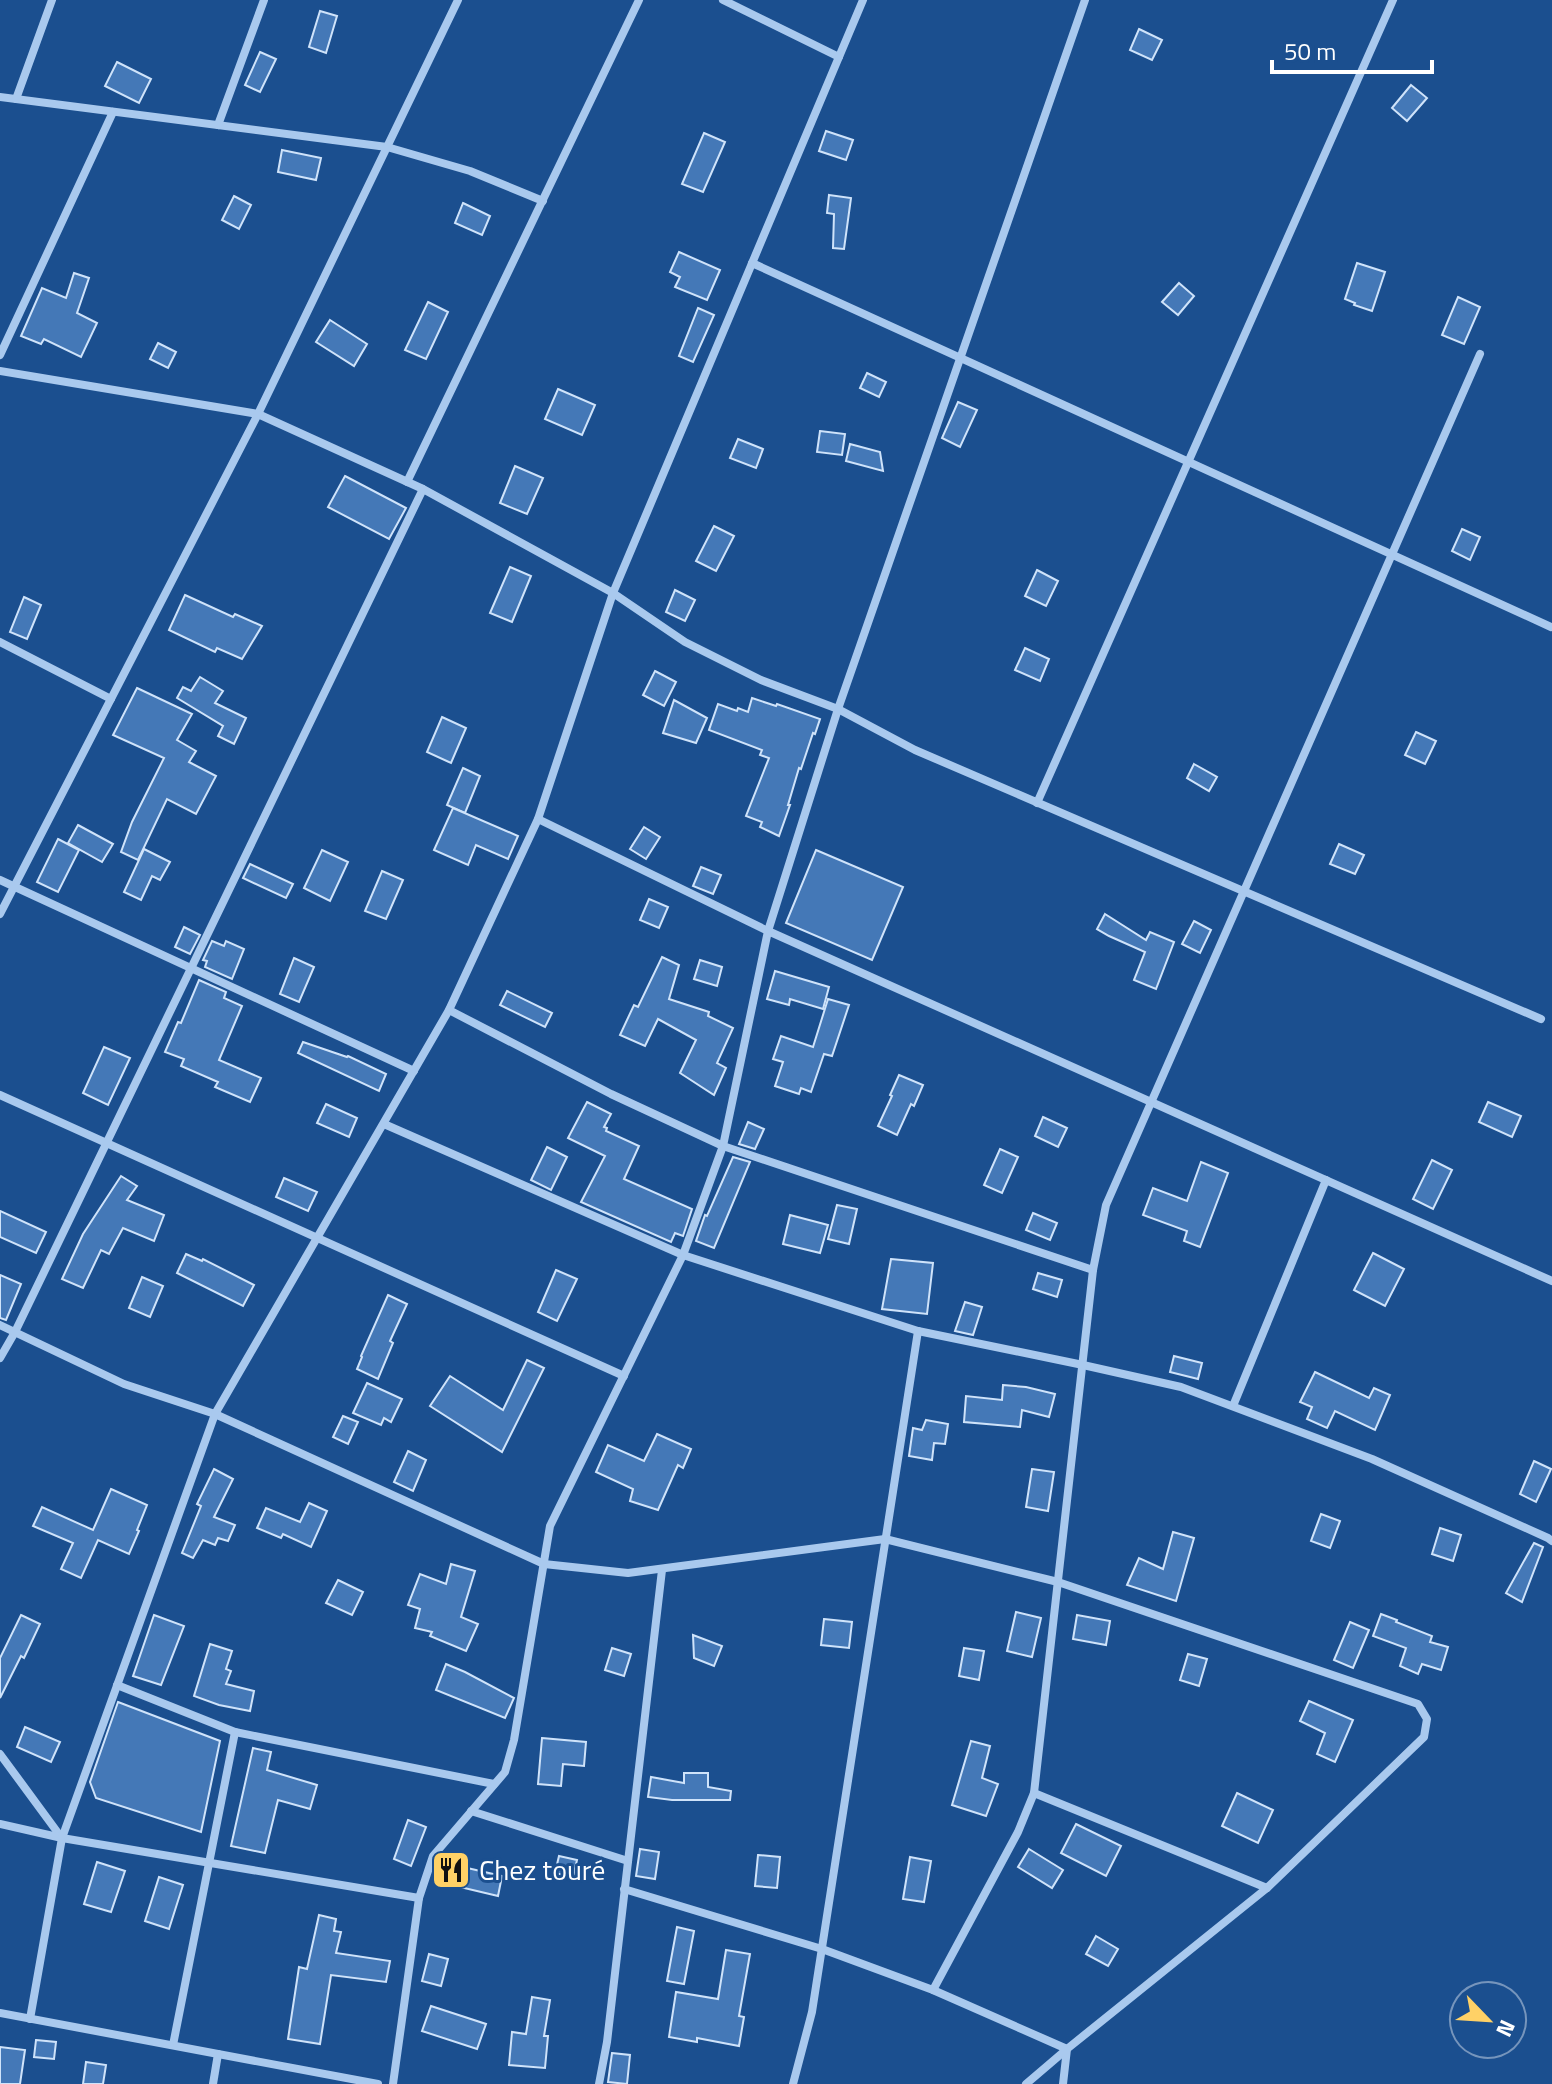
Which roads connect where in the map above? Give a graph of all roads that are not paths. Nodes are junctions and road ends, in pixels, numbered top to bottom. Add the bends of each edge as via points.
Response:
1 (52, 0) edge
2 (264, 0) edge
3 (458, 0) edge
4 (639, 0) edge
5 (723, 0) edge
6 (863, 0) edge
7 (1085, 0) edge
8 (1393, 0) edge
9 (839, 57) junction
10 (0, 97) edge
11 (16, 99) junction
12 (113, 112) junction
13 (218, 125) junction
14 (387, 147) junction
15 (543, 201) junction
16 (752, 263) junction
17 (1480, 354) dead end
18 (0, 355) edge
19 (961, 358) junction
20 (0, 371) edge
21 (258, 414) junction
22 (1188, 462) junction
23 (407, 482) junction
24 (423, 489) junction
25 (1392, 554) junction
26 (613, 593) junction
27 (1551, 627) edge
28 (0, 642) edge
29 (111, 699) junction
30 (838, 709) junction
31 (1037, 803) junction
32 (538, 819) junction
33 (0, 880) edge
34 (14, 887) junction
35 (1244, 892) junction
36 (0, 914) edge
37 (768, 931) junction
38 (191, 968) junction
39 (449, 1010) junction
40 (1541, 1019) dead end
41 (414, 1071) junction
42 (0, 1095) edge
43 (1152, 1102) junction
44 (384, 1124) junction
45 (107, 1143) junction
46 (723, 1146) junction
47 (1326, 1180) junction
48 (317, 1238) junction
49 (683, 1255) junction
50 (1093, 1270) junction
51 (1552, 1281) edge
52 (0, 1325) edge
53 (918, 1331) junction
54 (15, 1332) junction
55 (0, 1358) edge
56 (1083, 1365) junction
57 (624, 1376) junction
58 (1233, 1406) junction
59 (215, 1414) junction
60 (885, 1539) junction
61 (1552, 1541) edge
62 (544, 1564) junction
63 (662, 1570) junction
64 (1058, 1582) junction
65 (117, 1685) junction
66 (235, 1732) junction
67 (0, 1754) edge
68 (494, 1784) junction
69 (1034, 1793) junction
70 (471, 1811) junction
71 (0, 1824) edge
72 (62, 1838) junction
73 (628, 1861) junction
74 (209, 1863) junction
75 (1267, 1888) junction
76 (624, 1889) junction
77 (419, 1898) junction
78 (822, 1949) junction
79 (933, 1990) junction
80 (0, 2013) edge
81 (30, 2019) junction
82 (173, 2045) junction
83 (1067, 2049) junction
84 (218, 2054) junction
85 (213, 2084) edge
86 (378, 2084) edge
87 (393, 2084) edge
88 (599, 2084) edge
89 (793, 2084) edge
90 (1026, 2084) edge
91 (1063, 2084) edge

1 - 11 street
2 - 13 street
3 - 14 street
4 - 15 street
5 - 9 street
6 - 9 street
7 - 19 street
8 - 22 street
9 - 16 street
10 - 11 street
11 - 12 street
12 - 13 street
12 - 18 street
13 - 14 street
14 - 15 street via 470,171
14 - 21 street
15 - 23 street
16 - 19 street
16 - 26 street
17 - 25 street
19 - 22 street
19 - 30 street
20 - 21 street
21 - 23 street
21 - 29 street
22 - 25 street
22 - 31 street
23 - 24 street
24 - 26 street
24 - 38 street
25 - 27 street
25 - 35 street
26 - 30 street via 685,642 761,680
26 - 32 street
28 - 29 street
29 - 34 street
30 - 31 street via 915,750
30 - 37 street
31 - 35 street
32 - 37 street
32 - 39 street
33 - 34 street
34 - 36 street
34 - 38 street
35 - 40 street
35 - 43 street
37 - 43 street
37 - 46 street
38 - 41 street
38 - 45 street
39 - 41 street
39 - 46 street
41 - 44 street
42 - 45 street
43 - 47 street
43 - 50 street via 1106,1205
44 - 48 street
44 - 49 street
45 - 48 street
45 - 54 street
46 - 49 street
46 - 50 street
47 - 51 street
47 - 58 street
48 - 57 street
48 - 59 street
49 - 53 street
49 - 57 street
50 - 56 street
52 - 54 street
53 - 56 street
53 - 60 street
54 - 55 street
54 - 59 street via 124,1384
56 - 58 street via 1181,1387
56 - 64 street
57 - 62 street via 550,1526
58 - 61 street via 1372,1459
59 - 62 street
59 - 65 street
60 - 63 street
60 - 64 street
60 - 78 street
62 - 63 street via 628,1573
62 - 68 street via 514,1740 505,1772
63 - 73 street
64 - 69 street
64 - 75 street via 1418,1704 1427,1719 1424,1737
65 - 66 street
65 - 72 street
66 - 68 street
66 - 74 street
67 - 72 street
68 - 70 street
69 - 75 street
69 - 79 street
70 - 73 street
70 - 77 street via 433,1856
71 - 72 street
72 - 74 street
72 - 81 street
73 - 76 street
74 - 77 street
74 - 82 street
75 - 83 street
76 - 78 street
76 - 88 street
77 - 87 street
78 - 79 street
78 - 89 street
79 - 83 street
80 - 81 street
81 - 82 street
82 - 84 street
83 - 90 street
83 - 91 street
84 - 85 street
84 - 86 street

